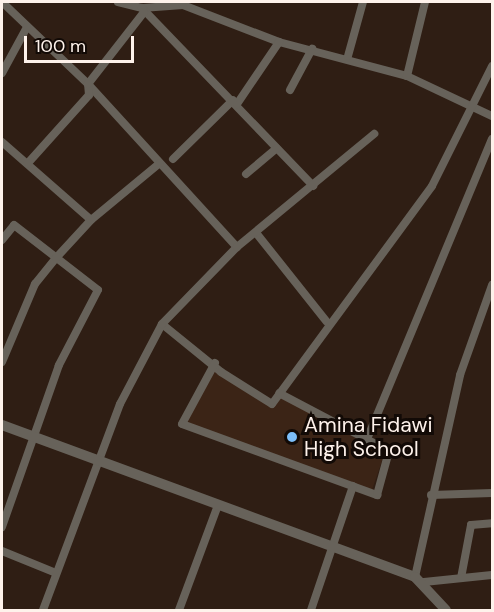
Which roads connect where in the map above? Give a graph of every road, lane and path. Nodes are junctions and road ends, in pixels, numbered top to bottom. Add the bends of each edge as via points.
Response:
1 (2, 2) edge
2 (118, 2) edge
3 (363, 2) edge
4 (425, 2) edge
5 (143, 10) junction
6 (27, 27) junction
7 (279, 42) junction
8 (312, 49) junction
9 (348, 56) junction
10 (492, 66) edge
11 (2, 73) edge
12 (407, 76) junction
13 (88, 84) junction
14 (290, 90) dead end
15 (235, 102) junction
16 (474, 105) junction
17 (492, 116) edge
18 (374, 134) dead end
19 (492, 139) edge
20 (2, 142) edge
21 (277, 148) junction
22 (173, 159) dead end
23 (28, 163) junction
24 (160, 163) junction
25 (246, 174) dead end
26 (313, 186) junction
27 (91, 220) junction
28 (257, 234) junction
29 (2, 240) edge
30 (237, 247) junction
31 (56, 258) junction
32 (492, 285) edge
33 (327, 322) junction
34 (162, 324) junction
35 (2, 362) edge
36 (215, 363) junction
37 (279, 393) junction
38 (2, 425) edge
39 (34, 438) junction
40 (367, 440) junction
41 (99, 460) junction
42 (353, 486) junction
43 (492, 493) edge
44 (431, 495) junction
45 (218, 505) junction
46 (492, 523) edge
47 (2, 527) edge
48 (334, 547) junction
49 (2, 551) edge
50 (56, 573) junction
51 (492, 575) edge
52 (461, 578) junction
53 (420, 580) junction
54 (43, 610) edge
55 (179, 610) edge
56 (311, 610) edge
57 (445, 610) edge

1 - 6 street
2 - 5 street
3 - 9 street
4 - 12 street
5 - 7 street via 183,5
5 - 13 street
5 - 15 street
6 - 11 street
6 - 13 street
7 - 8 street
7 - 15 street
8 - 9 street
8 - 14 street
9 - 12 street
10 - 16 street
12 - 16 street
13 - 23 street via 89,95
13 - 24 street
15 - 21 street
15 - 22 street
16 - 17 street
16 - 33 street via 432,186
18 - 26 street
19 - 40 street
20 - 23 street
21 - 25 street
21 - 26 street
23 - 27 street
24 - 27 street
24 - 30 street
26 - 28 street
27 - 31 street
28 - 30 street
28 - 33 street
29 - 31 street via 14,225
30 - 34 street
31 - 35 street via 35,284
31 - 39 street via 98,290 60,365
32 - 44 street via 460,375
33 - 37 street
34 - 36 street
34 - 41 street via 120,404
36 - 37 street via 272,404
36 - 42 street via 182,424
37 - 40 street
38 - 39 street
39 - 41 street
39 - 47 street
40 - 42 street via 389,451 377,495
41 - 45 street
41 - 50 street
42 - 48 street
43 - 44 street
44 - 53 street
45 - 48 street
45 - 55 street
46 - 52 street via 471,525
48 - 53 street
48 - 56 street
49 - 50 street
50 - 54 street
51 - 52 street
52 - 53 street
53 - 57 street

